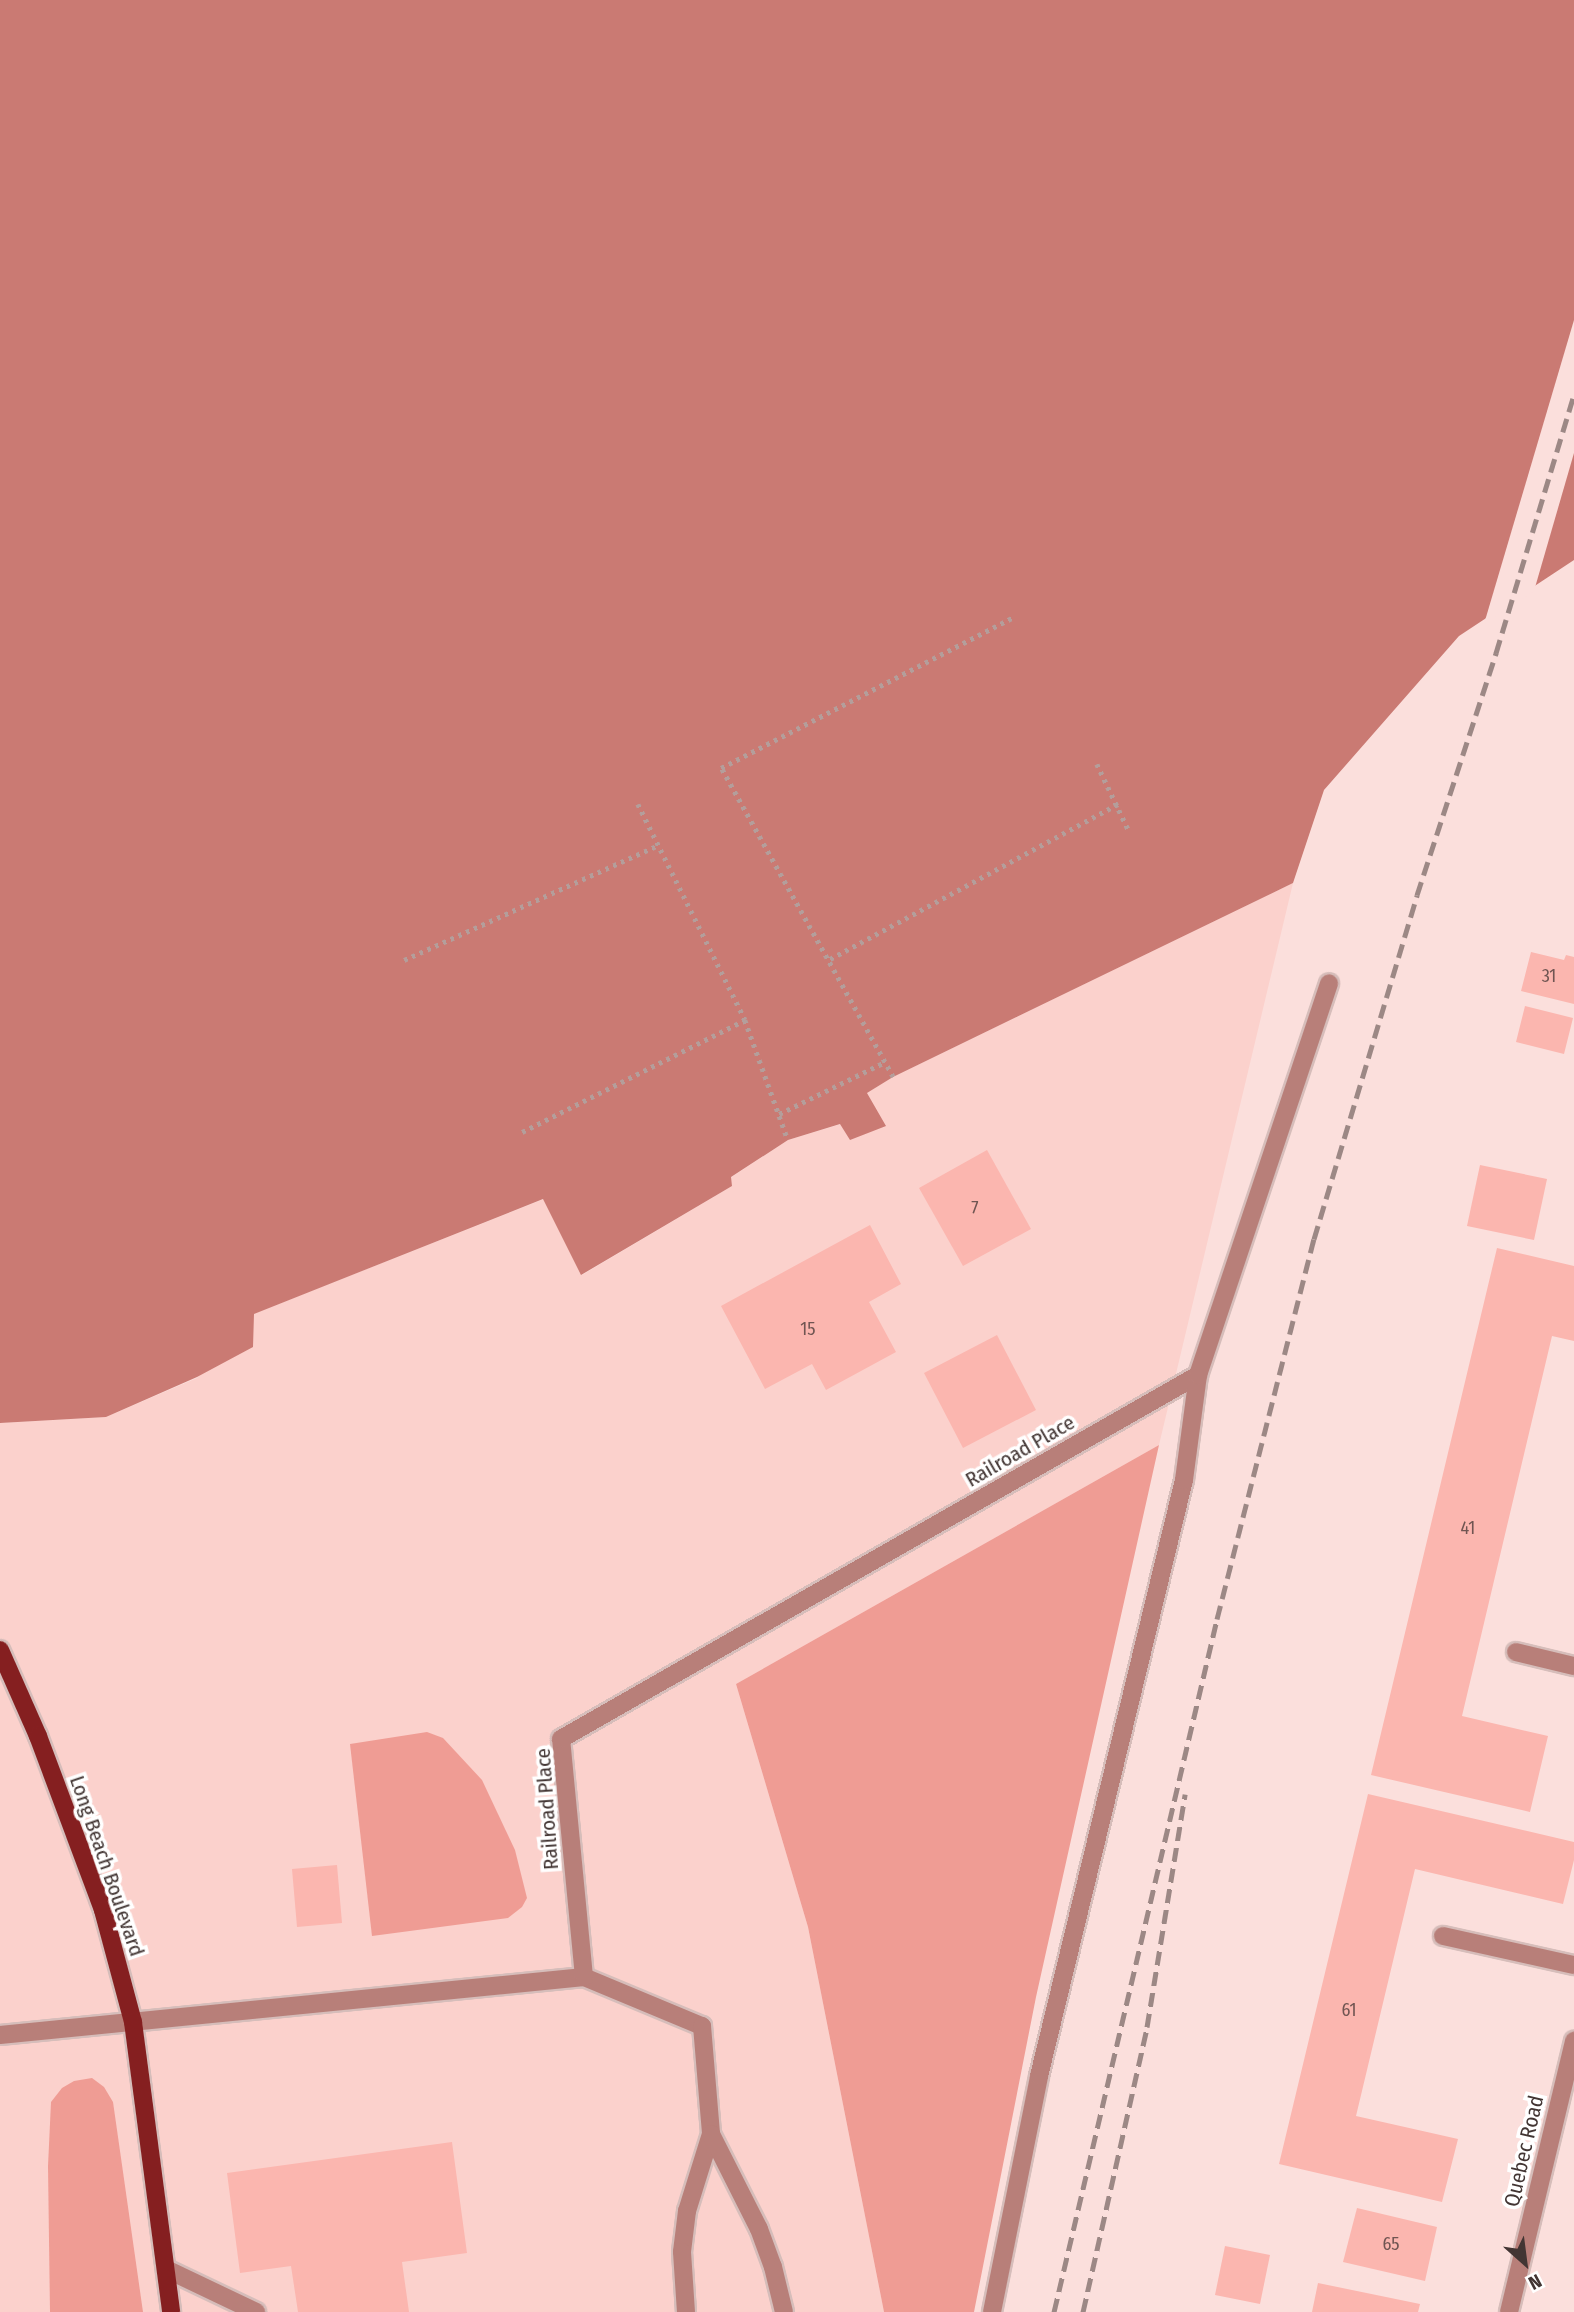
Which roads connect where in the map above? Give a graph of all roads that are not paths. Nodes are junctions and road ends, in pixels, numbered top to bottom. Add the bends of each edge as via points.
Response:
1 (1329, 984) dead end
2 (1198, 1375) junction
3 (0, 1650) edge
4 (1516, 1653) dead end
5 (1574, 1666) edge
6 (1443, 1936) dead end
7 (1574, 1965) edge
8 (584, 1978) junction
9 (133, 2022) junction
10 (0, 2035) edge
11 (1574, 2041) edge
12 (711, 2134) junction
13 (166, 2269) junction
14 (171, 2312) edge
15 (256, 2312) edge
16 (686, 2312) edge
17 (784, 2312) edge
18 (992, 2312) edge
19 (1509, 2312) edge

1 - 2 street
2 - 8 street, Railroad Place via 561,1740
2 - 18 street via 1184,1480 1039,2076
3 - 9 main road, Long Beach Boulevard via 38,1736 103,1910
4 - 5 street
6 - 7 street
8 - 9 street
8 - 12 street via 702,2026
9 - 10 street
9 - 13 main road, Long Beach Boulevard
11 - 19 street, Quebec Road
12 - 16 street via 687,2211 682,2252
12 - 17 street via 759,2230
13 - 14 main road, Long Beach Boulevard
13 - 15 street

